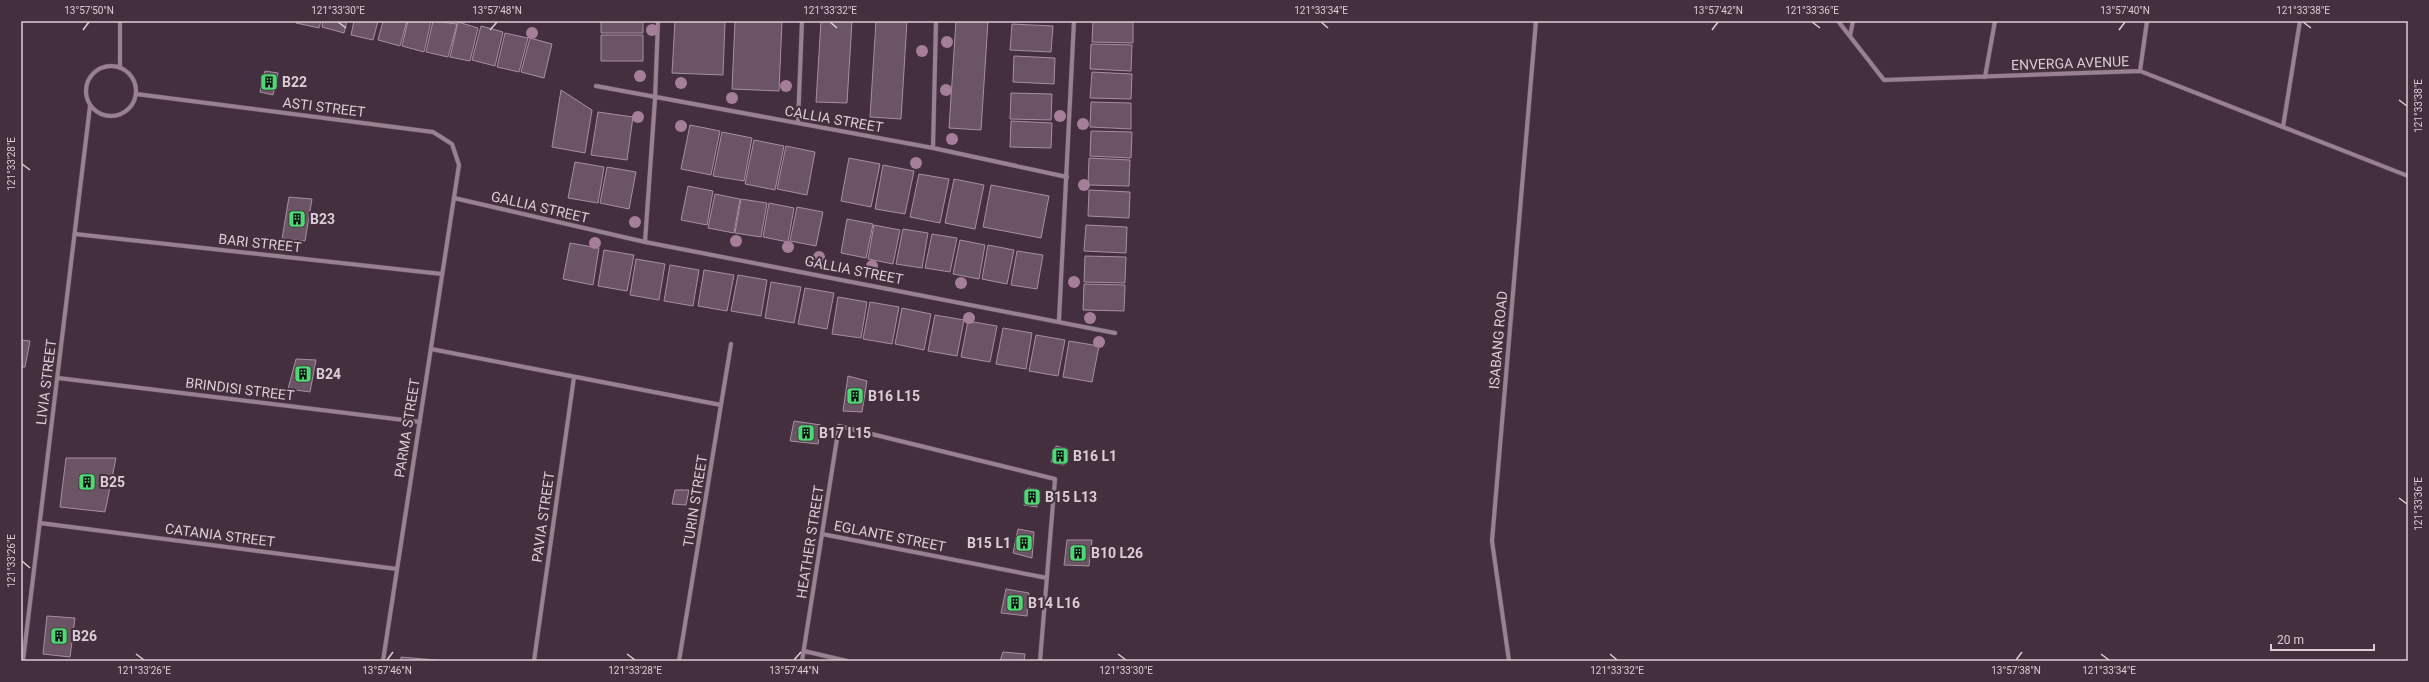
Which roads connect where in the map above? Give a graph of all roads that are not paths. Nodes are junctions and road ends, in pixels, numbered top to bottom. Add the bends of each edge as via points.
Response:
1 (120, 21) edge
2 (658, 21) edge
3 (802, 21) edge
4 (936, 21) edge
5 (1074, 21) edge
6 (1536, 21) edge
7 (1838, 21) edge
8 (1853, 21) edge
9 (1995, 21) edge
10 (2147, 21) edge
11 (2300, 21) edge
12 (1850, 36) junction
13 (120, 68) junction
14 (2140, 71) junction
15 (1985, 77) junction
16 (596, 86) dead end
17 (136, 94) junction
18 (655, 99) junction
19 (90, 106) junction
20 (798, 123) junction
21 (2283, 127) junction
22 (933, 148) junction
23 (2408, 176) edge
24 (1067, 177) junction
25 (454, 198) junction
26 (75, 234) junction
27 (645, 242) junction
28 (442, 274) junction
29 (1059, 320) junction
30 (1115, 333) dead end
31 (731, 344) dead end
32 (431, 349) junction
33 (574, 377) junction
34 (58, 378) junction
35 (721, 405) junction
36 (420, 422) junction
37 (40, 523) junction
38 (822, 534) junction
39 (397, 569) junction
40 (1047, 578) junction
41 (804, 651) junction
42 (23, 661) edge
43 (383, 661) edge
44 (534, 661) edge
45 (679, 661) edge
46 (802, 661) edge
47 (847, 661) edge
48 (1040, 661) edge
49 (1509, 661) edge

1 - 13 street
2 - 18 street
3 - 20 street
4 - 22 street
5 - 24 street
6 - 49 street, ISABANG ROAD via 1492,541
7 - 12 street, ENVERGA AVENUE
8 - 12 street
9 - 15 street
10 - 14 street
11 - 21 street
12 - 15 street, ENVERGA AVENUE via 1884,80
13 - 17 street via 132,79
13 - 19 street via 104,68 91,76 86,92
14 - 15 street, ENVERGA AVENUE
14 - 21 street, ENVERGA AVENUE
16 - 18 street, CALLIA STREET
17 - 19 street via 128,109 113,117 101,114
17 - 25 street, ASTI STREET via 433,132 452,144 459,165
18 - 20 street, CALLIA STREET
18 - 27 street
19 - 26 street, LIVIA STREET
20 - 22 street, CALLIA STREET
21 - 23 street, ENVERGA AVENUE
22 - 24 street, CALLIA STREET
24 - 29 street
25 - 27 street, GALLIA STREET
25 - 28 street, PARMA STREET
26 - 28 street, BARI STREET
26 - 34 street, LIVIA STREET
27 - 29 street, GALLIA STREET
28 - 32 street, PARMA STREET
29 - 30 street, GALLIA STREET
31 - 35 street, TURIN STREET
32 - 33 street
32 - 36 street, PARMA STREET
33 - 35 street
33 - 44 street, PAVIA STREET
34 - 36 street, BRINDISI STREET
34 - 37 street, LIVIA STREET
35 - 45 street, TURIN STREET
36 - 39 street, PARMA STREET
37 - 39 street, CATANIA STREET
37 - 42 street, LIVIA STREET
38 - 40 street, EGLANTE STREET
38 - 40 street, HEATHER STREET via 839,426 1055,479
38 - 41 street, HEATHER STREET
39 - 43 street, PARMA STREET
40 - 48 street
41 - 46 street, HEATHER STREET
41 - 47 street

